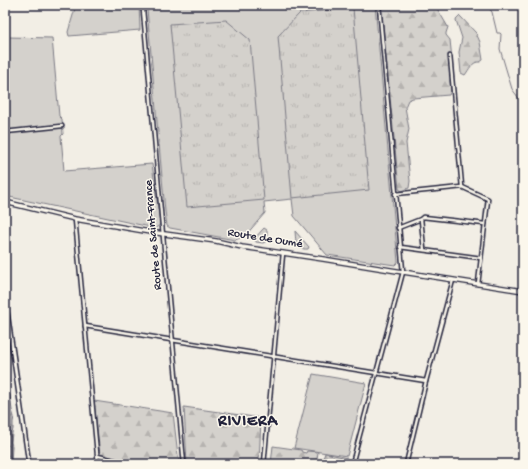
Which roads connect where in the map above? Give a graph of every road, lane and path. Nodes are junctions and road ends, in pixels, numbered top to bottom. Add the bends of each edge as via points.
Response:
1 (141, 5) edge
2 (379, 5) edge
3 (450, 56) dead end
4 (62, 126) dead end
5 (5, 132) edge
6 (462, 187) junction
7 (395, 194) junction
8 (5, 202) edge
9 (75, 219) junction
10 (421, 219) junction
11 (485, 224) junction
12 (398, 228) junction
13 (164, 234) junction
14 (400, 247) junction
15 (424, 250) junction
16 (283, 253) junction
17 (481, 258) junction
18 (403, 272) junction
19 (453, 280) junction
20 (478, 284) junction
21 (523, 291) edge
22 (5, 298) edge
23 (85, 326) junction
24 (172, 340) junction
25 (273, 357) junction
26 (376, 373) junction
27 (426, 381) junction
28 (98, 456) junction
29 (29, 464) edge
30 (98, 464) edge
31 (129, 464) edge
32 (184, 464) edge
33 (264, 464) edge
34 (352, 464) edge
35 (406, 464) edge

1 - 13 street, Route de Saint-France via 144,10
2 - 7 street
3 - 6 street
4 - 5 street
6 - 7 street
6 - 11 street via 488,199
7 - 12 street
8 - 9 main road, Route de Oumé
9 - 13 main road, Route de Oumé
9 - 23 street
10 - 11 street via 422,217
10 - 12 street
10 - 15 street
11 - 17 street
12 - 14 street
13 - 16 main road, Route de Oumé
13 - 24 street, Route de Saint-France
14 - 15 street
14 - 18 street
15 - 17 street
16 - 18 main road, Route de Oumé
16 - 25 street
17 - 20 street
18 - 19 main road, Route de Oumé
18 - 26 street
19 - 20 main road, Route de Oumé
19 - 27 street
20 - 21 main road, Route de Oumé
22 - 29 street
23 - 24 street
23 - 28 street
24 - 25 street
24 - 32 street, Route de Saint-France
25 - 26 street
25 - 33 street
26 - 27 street
26 - 34 street
27 - 35 street
28 - 30 street
28 - 31 street

